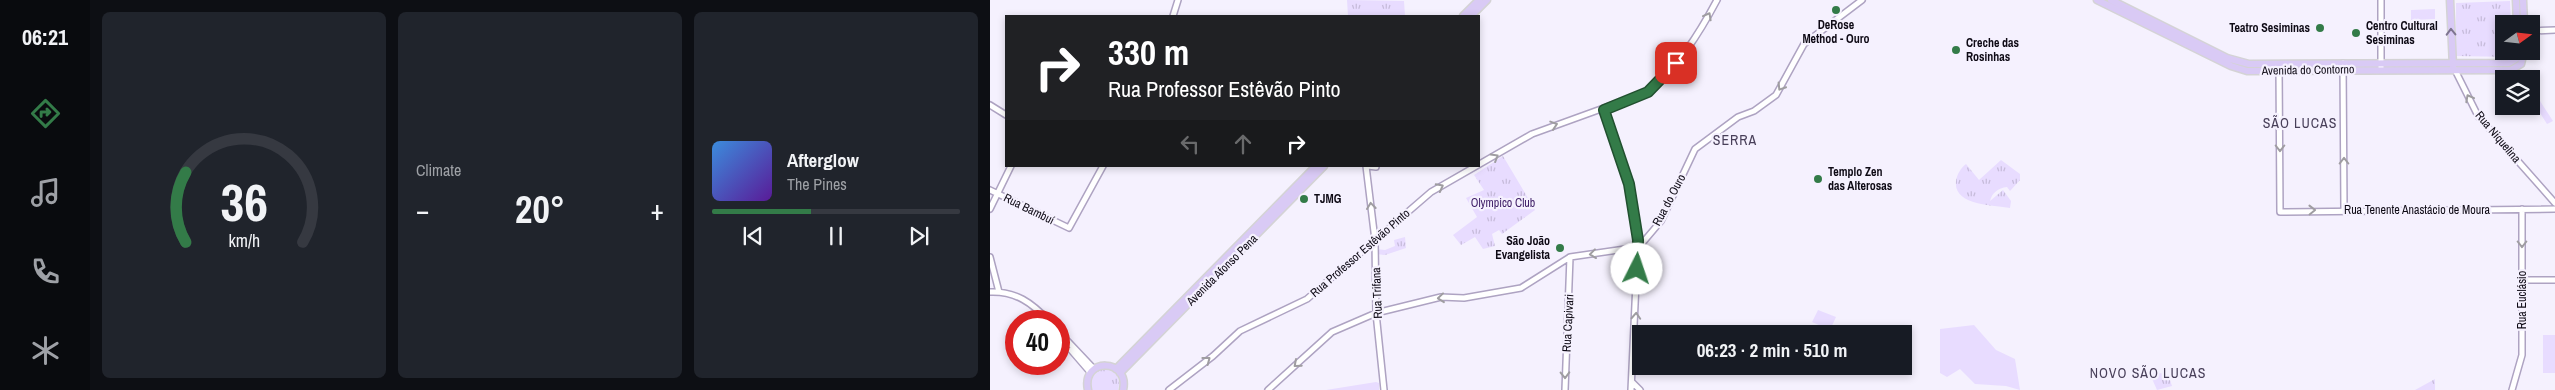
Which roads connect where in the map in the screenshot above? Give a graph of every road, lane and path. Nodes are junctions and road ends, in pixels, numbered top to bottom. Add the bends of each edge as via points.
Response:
1 (1178, 0) edge
2 (1479, 0) edge
3 (1487, 0) edge
4 (1716, 0) edge
5 (1862, 0) edge
6 (2097, 0) edge
7 (2111, 0) edge
8 (2381, 0) edge
9 (2450, 0) edge
10 (2516, 0) edge
11 (2523, 0) edge
12 (1173, 15) edge
13 (1464, 15) edge
14 (1472, 15) edge
15 (2517, 15) edge
16 (2524, 15) edge
17 (2555, 30) edge
18 (2540, 31) edge
19 (2514, 60) edge
20 (2521, 60) edge
21 (2452, 63) junction
22 (2343, 66) junction
23 (2381, 66) junction
24 (2279, 68) junction
25 (2454, 70) junction
26 (990, 105) edge
27 (1604, 110) junction
28 (1005, 113) edge
29 (1480, 164) edge
30 (1011, 167) edge
31 (1102, 167) edge
32 (1367, 167) edge
33 (1475, 167) edge
34 (1316, 169) edge
35 (990, 190) edge
36 (997, 193) junction
37 (2555, 203) edge
38 (990, 209) edge
39 (2522, 209) junction
40 (2555, 209) edge
41 (2344, 210) junction
42 (1375, 240) junction
43 (1638, 247) junction
44 (990, 257) edge
45 (1570, 257) junction
46 (2522, 280) junction
47 (2555, 280) edge
48 (999, 292) junction
49 (990, 294) edge
50 (1034, 310) edge
51 (1037, 310) edge
52 (1376, 313) junction
53 (1070, 345) edge
54 (1070, 348) edge
55 (1092, 370) junction
56 (1118, 371) junction
57 (1632, 382) junction
58 (1088, 390) edge
59 (1123, 390) edge
60 (1169, 390) edge
61 (1268, 390) edge
62 (1384, 390) edge
63 (1565, 390) edge
64 (1631, 390) edge
65 (1640, 390) edge
66 (2512, 390) edge

1 - 12 street
2 - 13 main road
3 - 14 main road
27 -> 4 street, Rua Professor Estêvão Pinto via 1641,96 1658,84 1695,39
5 -> 43 street, Rua do Ouro via 1804,44 1776,95 1754,111 1738,117 1695,149 1661,221
6 - 24 main road, Avenida do Contorno via 2231,66 2247,71
7 - 24 main road, Avenida do Contorno via 2235,61
8 - 23 street
21 -> 9 main road, Rua Niquelina
10 - 15 main road
11 - 16 main road
17 - 18 street
19 - 21 main road, Avenida do Contorno via 2509,63
20 - 25 main road, Avenida do Contorno via 2511,70
21 - 23 main road, Avenida do Contorno
21 - 25 main road, Rua Niquelina
22 - 23 main road, Avenida do Contorno
22 - 24 main road, Avenida do Contorno
41 -> 22 street
23 - 25 main road, Avenida do Contorno
24 -> 41 street, Rua Tenente Anastácio de Moura via 2280,212
37 -> 25 street, Rua Niquelina via 2478,116
26 - 28 street
29 -> 27 street, Rua Professor Estêvão Pinto via 1532,134
27 - 43 street via 1629,184
30 - 36 street
31 - 36 street, Rua Bambuí via 1069,228
42 -> 32 street, Rua Trifana
42 -> 33 street, Rua Professor Estêvão Pinto via 1432,192
34 - 56 main road, Avenida Afonso Pena
35 - 36 street, Rua Bambuí
36 - 38 street
39 - 40 street, Rua Tenente Anastácio de Moura
39 - 41 street, Rua Tenente Anastácio de Moura
39 -> 46 street, Rua Euclásio
42 - 52 street, Rua Trifana
60 -> 42 street, Rua Professor Estêvão Pinto via 1240,331 1307,299
43 -> 45 street
57 -> 43 street
44 - 48 street
45 -> 52 street via 1521,288 1464,298 1441,297
45 -> 63 street, Rua Capivari
46 - 47 street
46 - 66 street, Rua Euclásio via 2521,360
48 - 49 street
48 - 51 street via 1028,301
49 - 50 street via 1019,300
52 -> 61 street via 1332,332
52 - 62 street, Rua Trifana
53 - 55 street
54 - 55 street
55 - 56 main road via 1102,365
55 - 58 main road via 1086,383
56 - 59 main road via 1124,380
57 - 64 street
57 - 65 street

